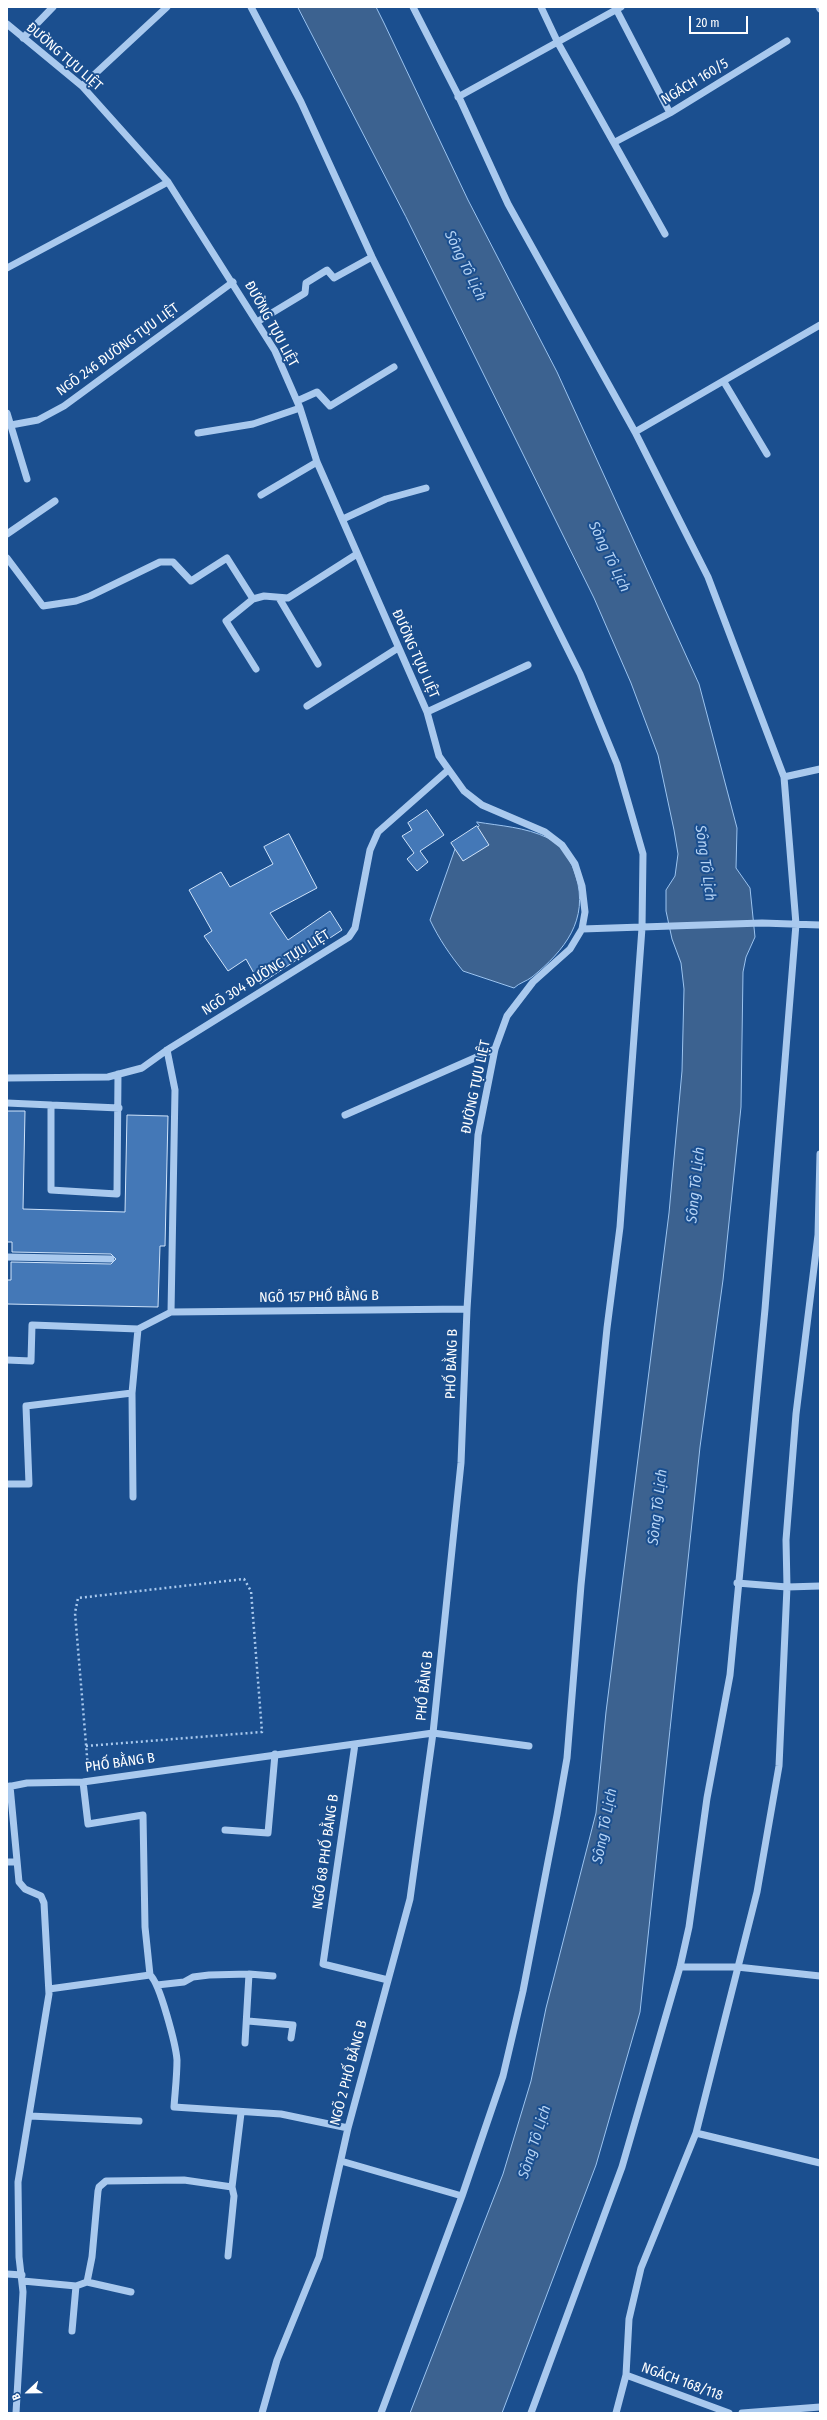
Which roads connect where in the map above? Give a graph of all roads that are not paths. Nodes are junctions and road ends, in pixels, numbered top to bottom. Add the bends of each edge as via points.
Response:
1 (53, 7) edge
2 (167, 7) edge
3 (251, 7) edge
4 (413, 7) edge
5 (541, 7) edge
6 (618, 8) edge
7 (7, 24) edge
8 (23, 38) junction
9 (787, 41) dead end
10 (558, 43) junction
11 (82, 86) junction
12 (458, 97) junction
13 (670, 113) junction
14 (615, 142) junction
15 (168, 182) junction
16 (665, 234) dead end
17 (372, 257) junction
18 (7, 268) edge
19 (233, 282) junction
20 (258, 322) junction
21 (820, 325) edge
22 (394, 367) dead end
23 (724, 382) junction
24 (297, 401) junction
25 (300, 408) junction
26 (7, 413) edge
27 (11, 425) junction
28 (635, 432) junction
29 (198, 433) dead end
30 (767, 454) dead end
31 (317, 462) junction
32 (27, 480) dead end
33 (426, 488) dead end
34 (261, 495) dead end
35 (55, 501) dead end
36 (343, 519) junction
37 (7, 534) edge
38 (357, 554) junction
39 (7, 558) edge
40 (279, 598) junction
41 (253, 599) junction
42 (398, 648) junction
43 (318, 664) dead end
44 (528, 665) dead end
45 (256, 669) dead end
46 (307, 706) dead end
47 (427, 712) junction
48 (820, 769) edge
49 (447, 771) junction
50 (784, 777) junction
51 (796, 924) junction
52 (820, 925) edge
53 (642, 928) junction
54 (582, 929) junction
55 (495, 1049) junction
56 (167, 1050) junction
57 (118, 1074) junction
58 (7, 1078) edge
59 (7, 1103) edge
60 (52, 1105) junction
61 (119, 1108) junction
62 (345, 1115) dead end
63 (820, 1154) edge
64 (7, 1257) edge
65 (111, 1259) dead end
66 (467, 1309) junction
67 (171, 1312) junction
68 (138, 1329) junction
69 (7, 1360) edge
70 (132, 1393) junction
71 (7, 1484) edge
72 (133, 1497) dead end
73 (737, 1583) junction
74 (820, 1586) edge
75 (787, 1587) junction
76 (433, 1733) junction
77 (355, 1744) junction
78 (529, 1746) dead end
79 (275, 1754) junction
80 (86, 1781) junction
81 (9, 1786) edge
82 (225, 1830) dead end
83 (7, 1862) edge
84 (17, 1862) junction
85 (737, 1967) junction
86 (680, 1968) junction
87 (249, 1974) junction
88 (150, 1975) junction
89 (273, 1976) dead end
90 (820, 1976) edge
91 (388, 1980) junction
92 (157, 1985) junction
93 (49, 1989) junction
94 (248, 2022) junction
95 (291, 2038) dead end
96 (245, 2044) dead end
97 (241, 2113) junction
98 (30, 2116) junction
99 (139, 2121) dead end
100 (348, 2128) junction
101 (696, 2133) junction
102 (341, 2161) junction
103 (820, 2163) edge
104 (232, 2187) junction
105 (462, 2196) junction
106 (228, 2256) dead end
107 (7, 2274) edge
108 (22, 2278) junction
109 (87, 2282) junction
110 (76, 2286) junction
111 (131, 2292) dead end
112 (72, 2331) dead end
113 (626, 2375) junction
114 (820, 2408) edge
115 (16, 2413) edge
116 (262, 2413) edge
117 (381, 2413) edge
118 (530, 2413) edge
119 (616, 2413) edge
120 (730, 2413) edge
121 (742, 2413) edge

1 - 8 street
2 - 11 street
3 - 17 street via 301,102
4 - 12 street
5 - 10 street
6 - 10 street
6 - 13 street
7 - 8 street, ĐƯỜNG TỰU LIỆT
8 - 11 street, ĐƯỜNG TỰU LIỆT
9 - 13 street, NGÁCH 160/5
10 - 12 street
10 - 14 street
11 - 15 street, ĐƯỜNG TỰU LIỆT
12 - 28 street via 508,204
13 - 14 street, NGÁCH 160/5
14 - 16 street
15 - 18 street
15 - 19 street, ĐƯỜNG TỰU LIỆT via 226,276
17 - 20 street via 334,278 327,270 306,283 306,293
17 - 53 street via 576,667 617,764 643,854
19 - 20 street, ĐƯỜNG TỰU LIỆT
19 - 27 street, NGÕ 246 ĐƯỜNG TỰU LIỆT via 64,406 38,420
20 - 24 street, ĐƯỜNG TỰU LIỆT via 275,351
21 - 23 street
22 - 24 street via 330,406 317,392
23 - 28 street
23 - 30 street
24 - 25 street, ĐƯỜNG TỰU LIỆT
25 - 29 street via 253,424
25 - 31 street, ĐƯỜNG TỰU LIỆT
26 - 27 street
27 - 32 street
28 - 50 street via 708,577
31 - 34 street
31 - 36 street, ĐƯỜNG TỰU LIỆT
33 - 36 street via 386,499
35 - 37 street
36 - 38 street, ĐƯỜNG TỰU LIỆT
38 - 40 street via 288,598
38 - 42 street, ĐƯỜNG TỰU LIỆT
39 - 41 street via 43,606 76,602 160,562 173,562 191,581 227,558
40 - 41 street via 264,596
40 - 43 street
41 - 45 street via 226,621
42 - 46 street
42 - 47 street, ĐƯỜNG TỰU LIỆT
44 - 47 street
47 - 49 street, ĐƯỜNG TỰU LIỆT via 439,756
48 - 50 street
49 - 54 street, ĐƯỜNG TỰU LIỆT via 464,791 482,805 545,832 562,845 575,864 582,886 585,912
49 - 56 street, NGÕ 304 ĐƯỜNG TỰU LIỆT via 378,832 370,850 355,928 349,937
50 - 51 street
51 - 52 street
51 - 53 street
51 - 73 street via 765,1309
53 - 54 street
53 - 105 street via 620,1227 581,1585 567,1758 523,1991 503,2076
54 - 55 street, ĐƯỜNG TỰU LIỆT via 570,949 533,982 508,1016
55 - 62 street
55 - 66 street, ĐƯỜNG TỰU LIỆT via 478,1135
56 - 57 street, NGÕ 304 ĐƯỜNG TỰU LIỆT via 142,1068
56 - 67 street via 175,1090
57 - 58 street, NGÕ 304 ĐƯỜNG TỰU LIỆT via 108,1077
57 - 61 street
59 - 60 street
60 - 61 street
60 - 61 street via 51,1190 117,1194
63 - 75 street via 818,1235 796,1414 786,1540
64 - 65 street
66 - 67 street, NGÕ 157 PHỐ BẰNG B
66 - 76 street, PHỐ BẰNG B via 460,1463
67 - 68 street
68 - 69 street via 32,1325 31,1361
68 - 70 street
70 - 71 street via 26,1406 29,1484
70 - 72 street
73 - 75 street
73 - 86 street via 730,1675
74 - 75 street
75 - 85 street via 779,1766 757,1892
76 - 77 street, PHỐ BẰNG B
76 - 78 street
76 - 91 street, NGÕ 2 PHỐ BẰNG B via 410,1899
77 - 79 street, PHỐ BẰNG B
77 - 91 street, NGÕ 68 PHỐ BẰNG B via 322,1964
79 - 80 street, PHỐ BẰNG B
79 - 82 street via 268,1833
80 - 81 street, PHỐ BẰNG B
80 - 88 street via 88,1824 142,1815 146,1940
81 - 84 street
83 - 84 street
84 - 93 street via 20,1882 25,1889 41,1896 44,1903
85 - 86 street
85 - 90 street
85 - 101 street
86 - 118 street via 622,2167
87 - 89 street
87 - 92 street via 196,1976 184,1982
87 - 94 street
88 - 92 street
88 - 93 street
91 - 100 street, NGÕ 2 PHỐ BẰNG B
92 - 97 street via 166,2009 177,2059 174,2107
93 - 98 street
94 - 95 street via 293,2025
94 - 96 street
97 - 100 street via 281,2114
97 - 104 street
98 - 99 street
98 - 108 street via 18,2182 19,2257
100 - 102 street, NGÕ 2 PHỐ BẰNG B
101 - 103 street
101 - 113 street via 641,2268 629,2319
102 - 105 street
102 - 116 street, NGÕ 2 PHỐ BẰNG B via 319,2257 277,2360
104 - 106 street via 234,2196
104 - 109 street via 184,2180 106,2181 98,2191
105 - 117 street
107 - 108 street
108 - 110 street
108 - 115 street
109 - 110 street
109 - 111 street
110 - 112 street
113 - 119 street
113 - 120 street, NGÁCH 168/118
114 - 121 street

